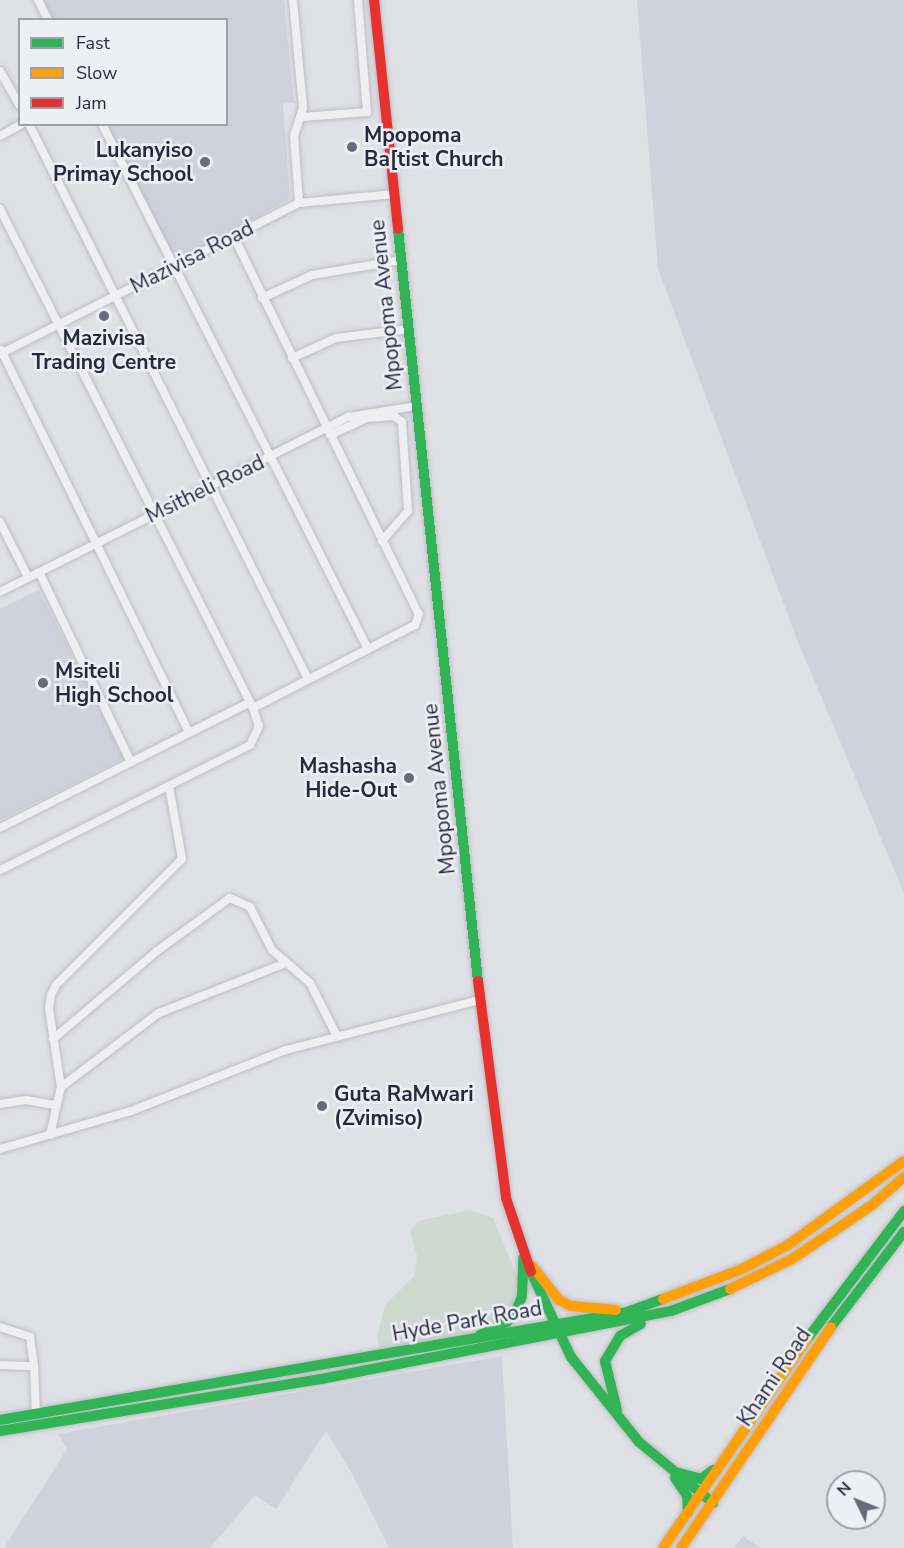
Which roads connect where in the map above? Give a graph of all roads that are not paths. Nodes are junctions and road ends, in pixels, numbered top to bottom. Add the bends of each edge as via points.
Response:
1 (38, 0) edge
2 (293, 0) edge
3 (358, 0) edge
4 (374, 0) edge
5 (47, 18) edge
6 (0, 71) edge
7 (18, 102) edge
8 (302, 117) junction
9 (18, 126) edge
10 (30, 126) edge
11 (103, 126) edge
12 (0, 136) edge
13 (394, 194) junction
14 (299, 203) junction
15 (0, 209) edge
16 (234, 237) junction
17 (402, 260) junction
18 (173, 266) junction
19 (116, 296) junction
20 (262, 298) junction
21 (60, 324) junction
22 (408, 328) junction
23 (1, 352) edge
24 (292, 358) junction
25 (416, 406) junction
26 (326, 427) junction
27 (330, 435) junction
28 (270, 456) junction
29 (212, 485) junction
30 (154, 514) junction
31 (0, 522) edge
32 (382, 541) junction
33 (97, 543) junction
34 (39, 572) junction
35 (28, 578) junction
36 (0, 592) edge
37 (368, 649) junction
38 (307, 677) junction
39 (252, 705) junction
40 (189, 732) junction
41 (131, 762) junction
42 (170, 786) junction
43 (0, 828) edge
44 (0, 870) edge
45 (285, 963) junction
46 (480, 1000) junction
47 (337, 1036) junction
48 (53, 1039) junction
49 (61, 1086) junction
50 (0, 1104) edge
51 (55, 1105) junction
52 (50, 1135) junction
53 (0, 1149) edge
54 (904, 1161) edge
55 (904, 1177) edge
56 (904, 1211) edge
57 (904, 1232) edge
58 (523, 1254) junction
59 (671, 1311) junction
60 (627, 1312) junction
61 (554, 1325) junction
62 (0, 1327) edge
63 (560, 1336) junction
64 (464, 1342) junction
65 (0, 1365) edge
66 (34, 1366) junction
67 (36, 1415) junction
68 (619, 1416) junction
69 (0, 1420) edge
70 (0, 1431) edge
71 (722, 1461) junction
72 (668, 1467) junction
73 (701, 1494) junction
74 (713, 1503) junction
75 (688, 1512) junction
76 (663, 1548) edge
77 (681, 1548) edge

1 - 5 street
2 - 8 street
3 - 8 street via 367,112
4 - 13 street, Mpopoma Avenue
6 - 7 street
8 - 14 street via 294,136
9 - 12 street
10 - 19 street
11 - 18 street
13 - 14 street, Mazivisa Road
13 - 17 street, Mpopoma Avenue
14 - 16 street, Mazivisa Road
15 - 21 street
16 - 18 street, Mazivisa Road
16 - 20 street
17 - 20 street via 312,275
17 - 22 street, Mpopoma Avenue
18 - 19 street, Mazivisa Road
18 - 28 street
19 - 21 street, Mazivisa Road
19 - 29 street
20 - 24 street
21 - 23 street, Mazivisa Road
21 - 30 street
22 - 24 street via 336,338
22 - 25 street, Mpopoma Avenue
23 - 33 street
24 - 26 street
25 - 26 street, Msitheli Road via 359,412
25 - 46 street, Mpopoma Avenue
26 - 27 street
26 - 28 street, Msitheli Road
27 - 32 street
27 - 32 street via 366,418 394,416 402,422 408,511
28 - 29 street, Msitheli Road
28 - 37 street
29 - 30 street, Msitheli Road
29 - 38 street
30 - 33 street, Msitheli Road
30 - 39 street
31 - 35 street
32 - 37 street via 419,614 415,625
33 - 34 street, Msitheli Road
33 - 40 street
34 - 35 street, Msitheli Road
34 - 41 street
35 - 36 street, Msitheli Road
37 - 38 street
38 - 39 street
39 - 40 street
39 - 42 street via 259,726 250,745
40 - 41 street
41 - 43 street
42 - 44 street
42 - 48 street via 182,859 56,985 49,1009
45 - 47 street via 310,983
45 - 48 street via 273,950 250,907 230,898 157,951
45 - 49 street via 159,1013
46 - 47 street
46 - 58 street, Mpopoma Avenue via 506,1198
47 - 52 street via 286,1050 208,1084 131,1111
48 - 49 street
49 - 51 street
50 - 51 street via 26,1100
51 - 52 street
52 - 53 street
54 - 60 street, Hyde Park Road via 788,1245 742,1269
55 - 59 street, Hyde Park Road via 872,1205 792,1259 752,1281
56 - 71 street via 838,1293
57 - 74 street, Khami Road via 850,1300
58 - 60 street via 559,1300 571,1306
58 - 61 street, Mpopoma Avenue
58 - 64 street via 522,1296 516,1311 507,1322
59 - 63 street, Hyde Park Road
59 - 68 street via 620,1336 605,1361
60 - 61 street, Hyde Park Road
61 - 63 street, Mpopoma Avenue
61 - 64 street, Hyde Park Road
62 - 66 street via 30,1337
63 - 68 street, Mpopoma Avenue via 571,1357
63 - 70 street, Hyde Park Road
64 - 67 street, Hyde Park Road
65 - 66 street
66 - 67 street
67 - 69 street, Hyde Park Road
68 - 72 street, Mpopoma Avenue via 639,1442
71 - 72 street via 701,1479
71 - 73 street
72 - 73 street, Mpopoma Avenue
72 - 75 street via 687,1496
73 - 74 street, Mpopoma Avenue
73 - 75 street
74 - 77 street, Khami Road
75 - 76 street

